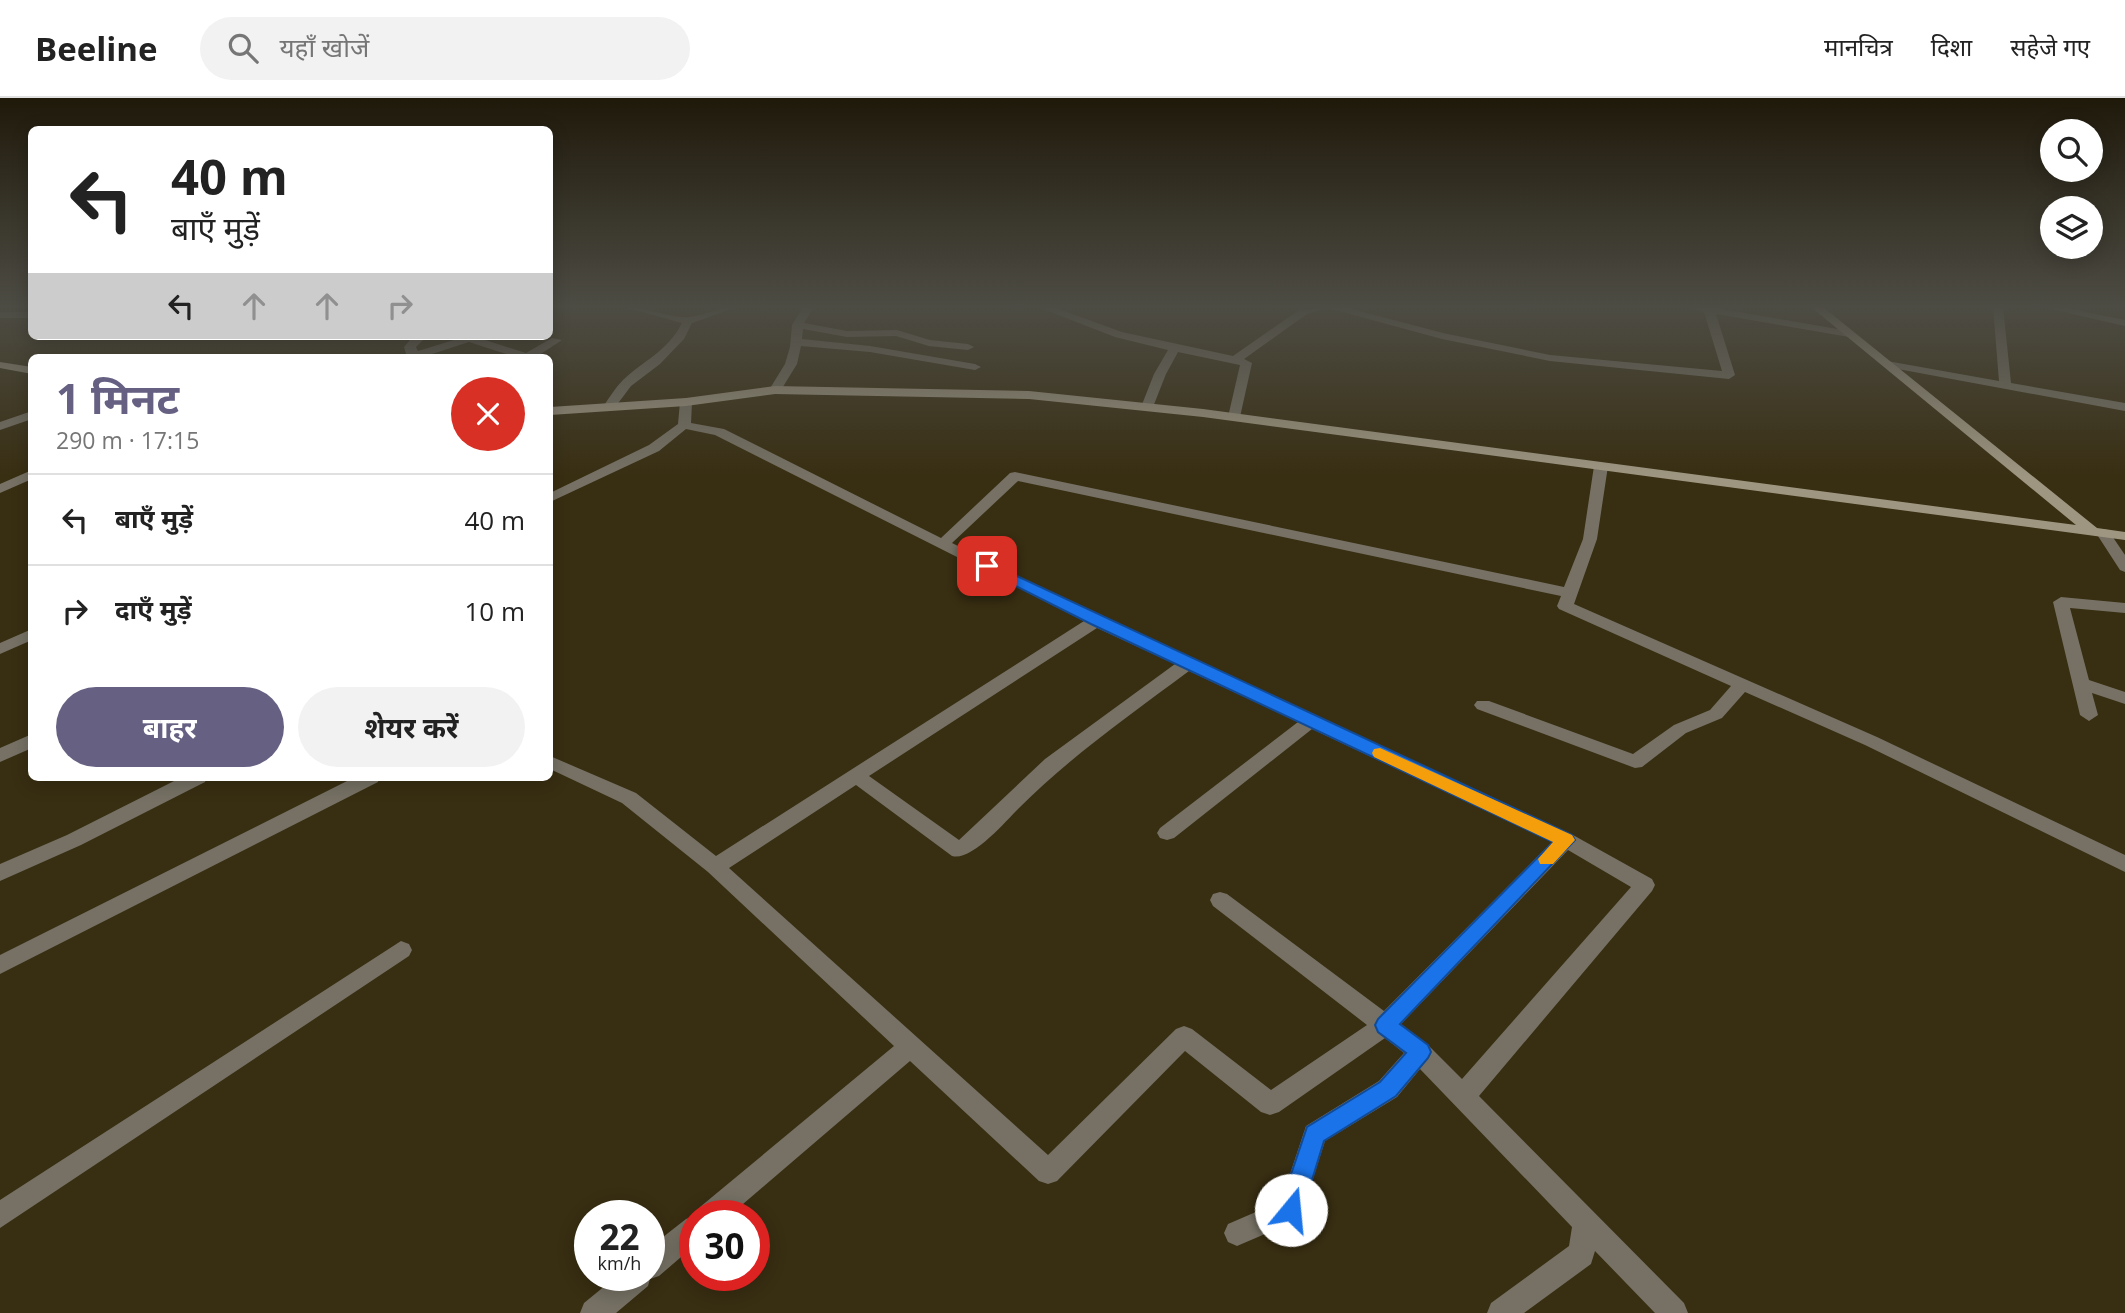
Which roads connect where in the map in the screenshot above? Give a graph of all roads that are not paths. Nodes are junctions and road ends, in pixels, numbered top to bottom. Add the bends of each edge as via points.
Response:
1 (654, 364) edge
2 (790, 364) edge
3 (956, 364) edge
4 (1166, 364) edge
5 (1247, 364) edge
6 (1610, 364) edge
7 (1726, 364) edge
8 (1887, 364) joint
9 (2004, 364) edge
10 (0, 365) edge
11 (975, 367) dead end
12 (28, 370) edge
13 (2006, 385) junction
14 (775, 390) junction
15 (686, 402) junction
16 (609, 407) junction
17 (1147, 407) junction
18 (2125, 407) edge
19 (553, 411) edge
20 (28, 416) edge
21 (1234, 417) junction
22 (684, 425) junction
23 (0, 426) edge
24 (1601, 466) junction
25 (28, 476) edge
26 (0, 489) edge
27 (553, 497) edge
28 (2098, 533) junction
29 (2125, 536) edge
30 (943, 544) junction
31 (2125, 567) edge
32 (1570, 593) junction
33 (2125, 608) edge
34 (1096, 621) junction
35 (28, 636) edge
36 (0, 649) edge
37 (1188, 663) junction
38 (2081, 683) junction
39 (1742, 684) junction
40 (2125, 698) edge
41 (1483, 705) dead end
42 (2089, 715) dead end
43 (1311, 721) junction
44 (28, 742) edge
45 (0, 756) edge
46 (553, 763) edge
47 (856, 776) junction
48 (190, 781) edge
49 (363, 781) edge
50 (1167, 833) dead end
51 (1566, 840) junction
52 (2125, 864) edge
53 (715, 867) junction
54 (0, 873) edge
55 (1220, 900) dead end
56 (401, 950) dead end
57 (0, 965) edge
58 (1385, 1025) junction
59 (911, 1046) junction
60 (1420, 1052) junction
61 (1463, 1096) junction
62 (728, 1200) edge
63 (0, 1215) edge
64 (1586, 1224) junction
65 (1237, 1233) dead end
66 (679, 1241) edge
67 (665, 1253) edge
68 (620, 1291) edge
69 (594, 1313) edge
70 (1501, 1313) edge
71 (1674, 1313) edge

1 - 16 street via 627,383
2 - 14 street
3 - 11 street
4 - 17 street
5 - 21 street
6 - 7 street via 1729,375
8 - 13 street
8 - 28 main road
9 - 13 street
10 - 12 main road
13 - 18 street
14 - 15 main road
14 - 17 main road via 1029,395
15 - 16 main road
15 - 22 street
16 - 19 main road
17 - 21 main road
20 - 23 street
21 - 24 main road
22 - 27 street via 654,448
22 - 30 street via 719,432
24 - 28 main road
24 - 32 street via 1590,538
25 - 26 street
28 - 29 main road
28 - 31 street
30 - 32 street via 1016,476
30 - 34 street
32 - 39 street via 1565,606
33 - 38 street via 2061,602
34 - 37 street
34 - 47 street
35 - 36 street
37 - 43 street
37 - 47 street via 1052,764 959,851
38 - 40 street
38 - 42 street
39 - 41 street via 1716,714 1680,729 1635,762
39 - 52 street
43 - 50 street
43 - 51 street
44 - 45 street
46 - 53 street via 629,798
47 - 53 street
48 - 54 street
49 - 57 street
51 - 58 street
51 - 61 street via 1645,885
53 - 59 street
55 - 58 street
56 - 63 street
58 - 59 street via 1270,1104 1184,1037 1048,1172
58 - 60 street
59 - 62 street
60 - 61 street
60 - 65 street via 1388,1089 1315,1134 1291,1210
61 - 64 street
64 - 70 street via 1581,1254
64 - 71 street
66 - 67 street
68 - 69 street

